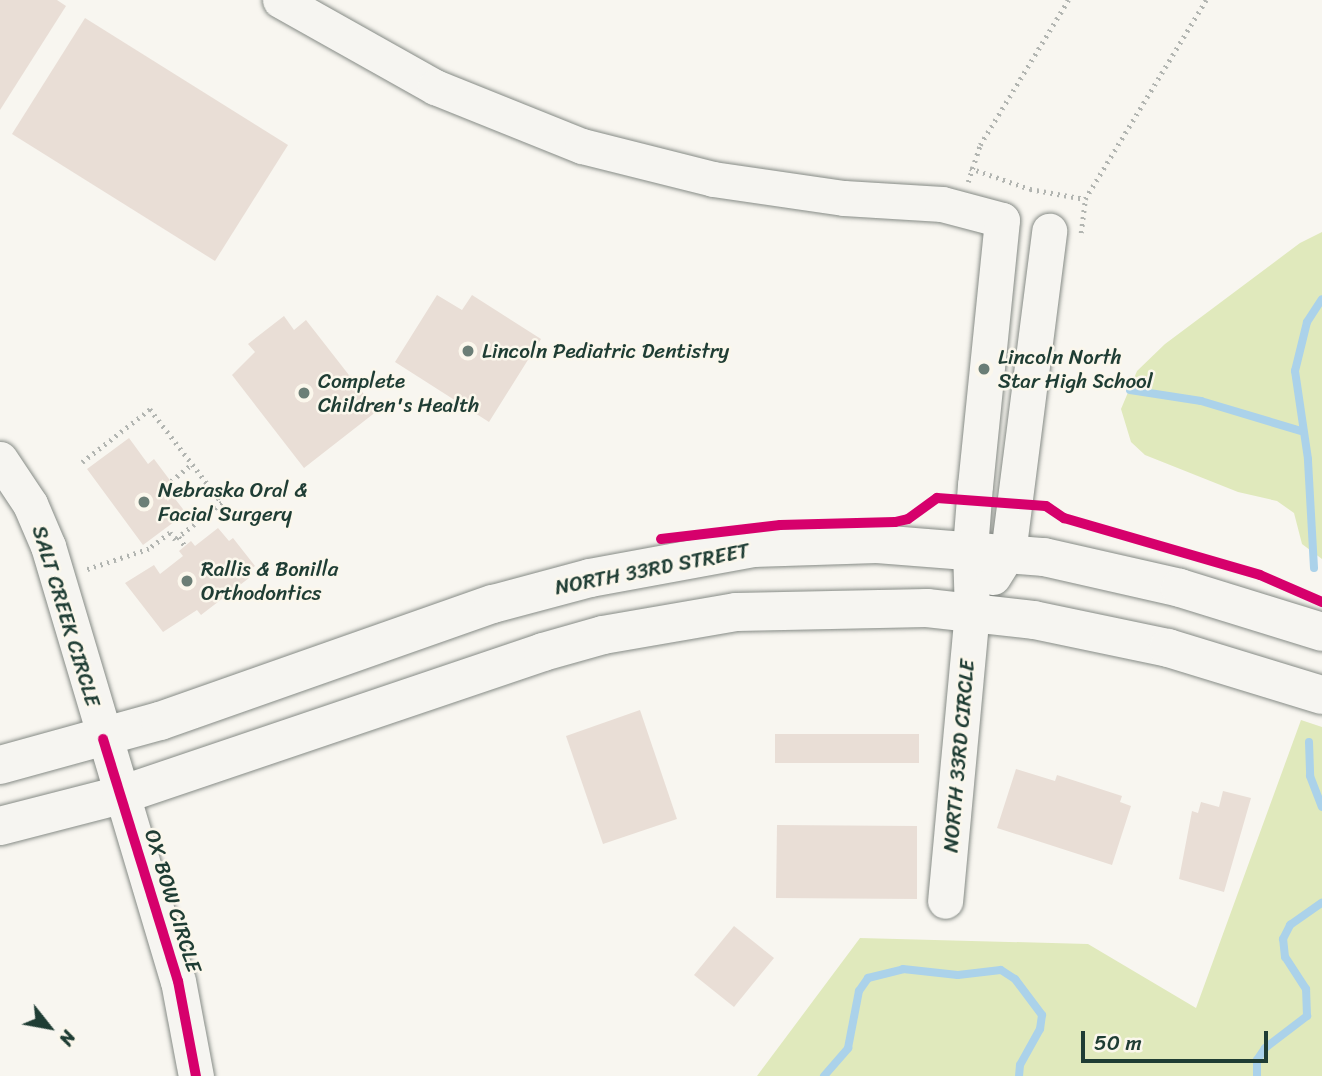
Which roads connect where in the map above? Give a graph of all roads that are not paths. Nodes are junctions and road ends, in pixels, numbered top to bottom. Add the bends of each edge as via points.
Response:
1 (280, 0) edge
2 (1065, 232) road end
3 (0, 459) edge
4 (970, 550) junction
5 (1008, 553) junction
6 (972, 611) junction
7 (1322, 632) edge
8 (1322, 695) edge
9 (103, 739) junction
10 (0, 765) edge
11 (121, 796) junction
12 (0, 827) edge
13 (945, 901) dead end
14 (196, 1076) edge

1 - 4 street, NORTH 33RD CIRCLE via 435,87 582,146 713,179 844,198 965,207 1002,220
2 - 5 street
3 - 9 street, SALT CREEK CIRCLE via 30,504 48,546
4 - 5 main road, NORTH 33RD STREET
4 - 6 street, NORTH 33RD CIRCLE
4 - 9 main road, NORTH 33RD STREET via 877,544 753,548 612,573 493,604
5 - 6 street, NORTH 33RD CIRCLE
5 - 7 main road, NORTH 33RD STREET via 1118,572
6 - 8 main road via 1168,648
6 - 11 main road via 778,609 603,635
6 - 13 street, NORTH 33RD CIRCLE
9 - 10 main road, NORTH 33RD STREET
9 - 11 street, OX BOW CIRCLE
11 - 12 main road
11 - 14 street, OX BOW CIRCLE via 178,982

